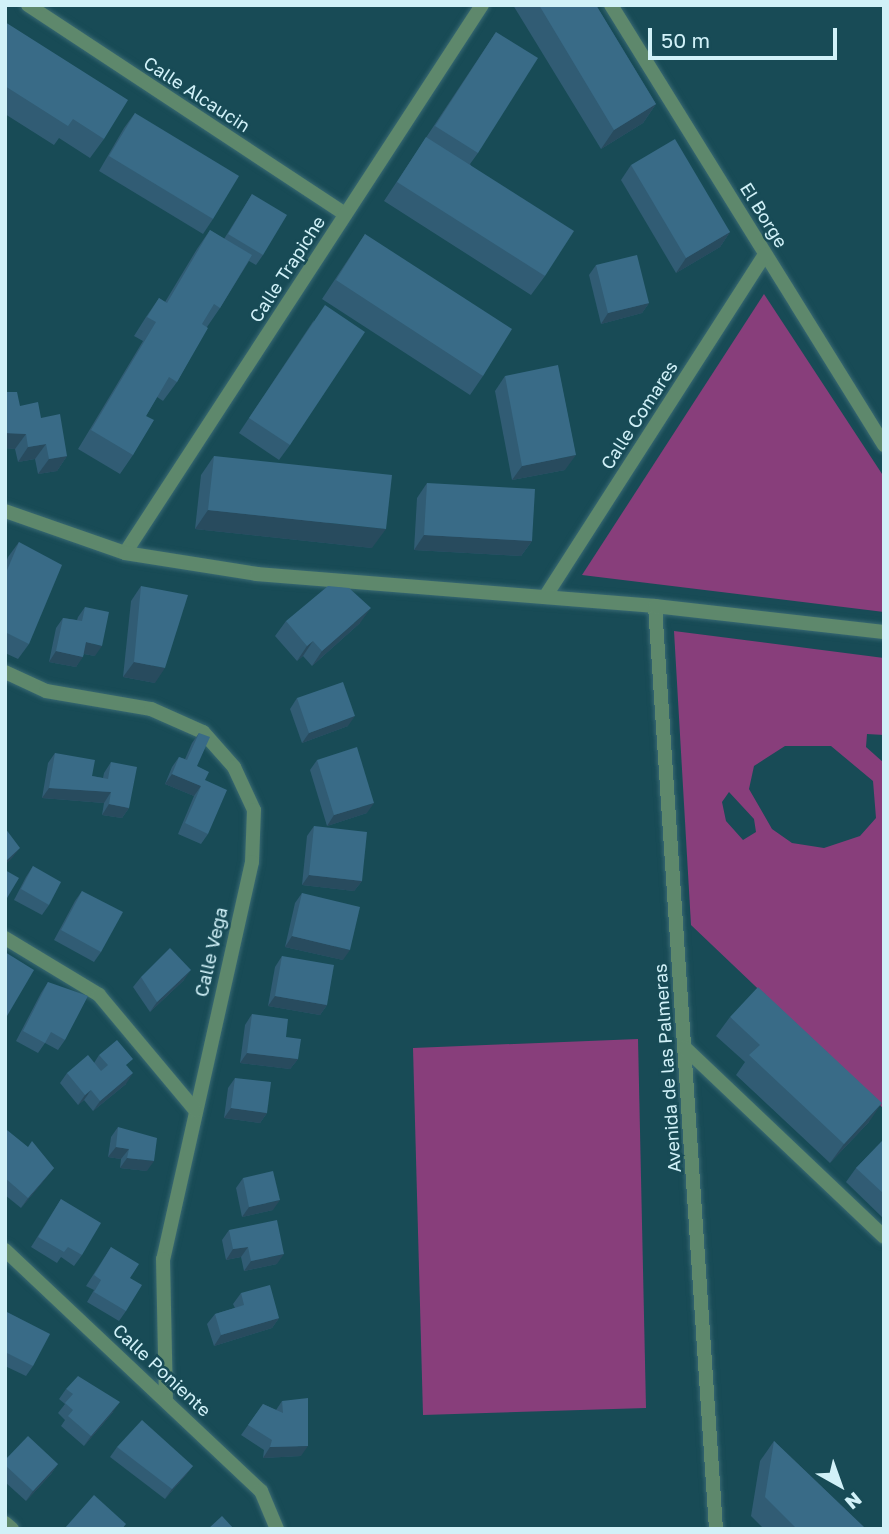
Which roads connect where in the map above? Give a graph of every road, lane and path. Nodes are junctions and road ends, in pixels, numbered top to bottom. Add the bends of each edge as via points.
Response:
1 (28, 5) edge
2 (482, 5) edge
3 (611, 5) edge
4 (345, 214) junction
5 (765, 254) junction
6 (884, 446) edge
7 (5, 511) edge
8 (125, 553) junction
9 (545, 597) junction
10 (655, 606) junction
11 (884, 632) edge
12 (5, 672) edge
13 (5, 938) edge
14 (685, 1048) junction
15 (195, 1110) junction
16 (884, 1237) edge
17 (5, 1250) edge
18 (166, 1400) junction
19 (5, 1523) edge
20 (12, 1529) edge
21 (277, 1529) edge
22 (716, 1529) edge

1 - 4 street, Calle Alcaucin
2 - 4 street, Calle Trapiche
3 - 5 street, El Borge
4 - 8 street, Calle Trapiche
5 - 6 street, El Borge
5 - 9 street, Calle Comares
7 - 8 street
8 - 9 street via 257,574
9 - 10 street
10 - 11 street
10 - 14 street, Avenida de las Palmeras
12 - 15 street, Calle Vega via 46,691 151,709 203,732 234,767 254,810 251,862
13 - 15 street via 99,995
14 - 16 street
14 - 22 street, Avenida de las Palmeras
15 - 18 street, Calle Vega via 163,1259
17 - 18 street, Calle Poniente
18 - 21 street, Calle Poniente via 261,1491
19 - 20 street

